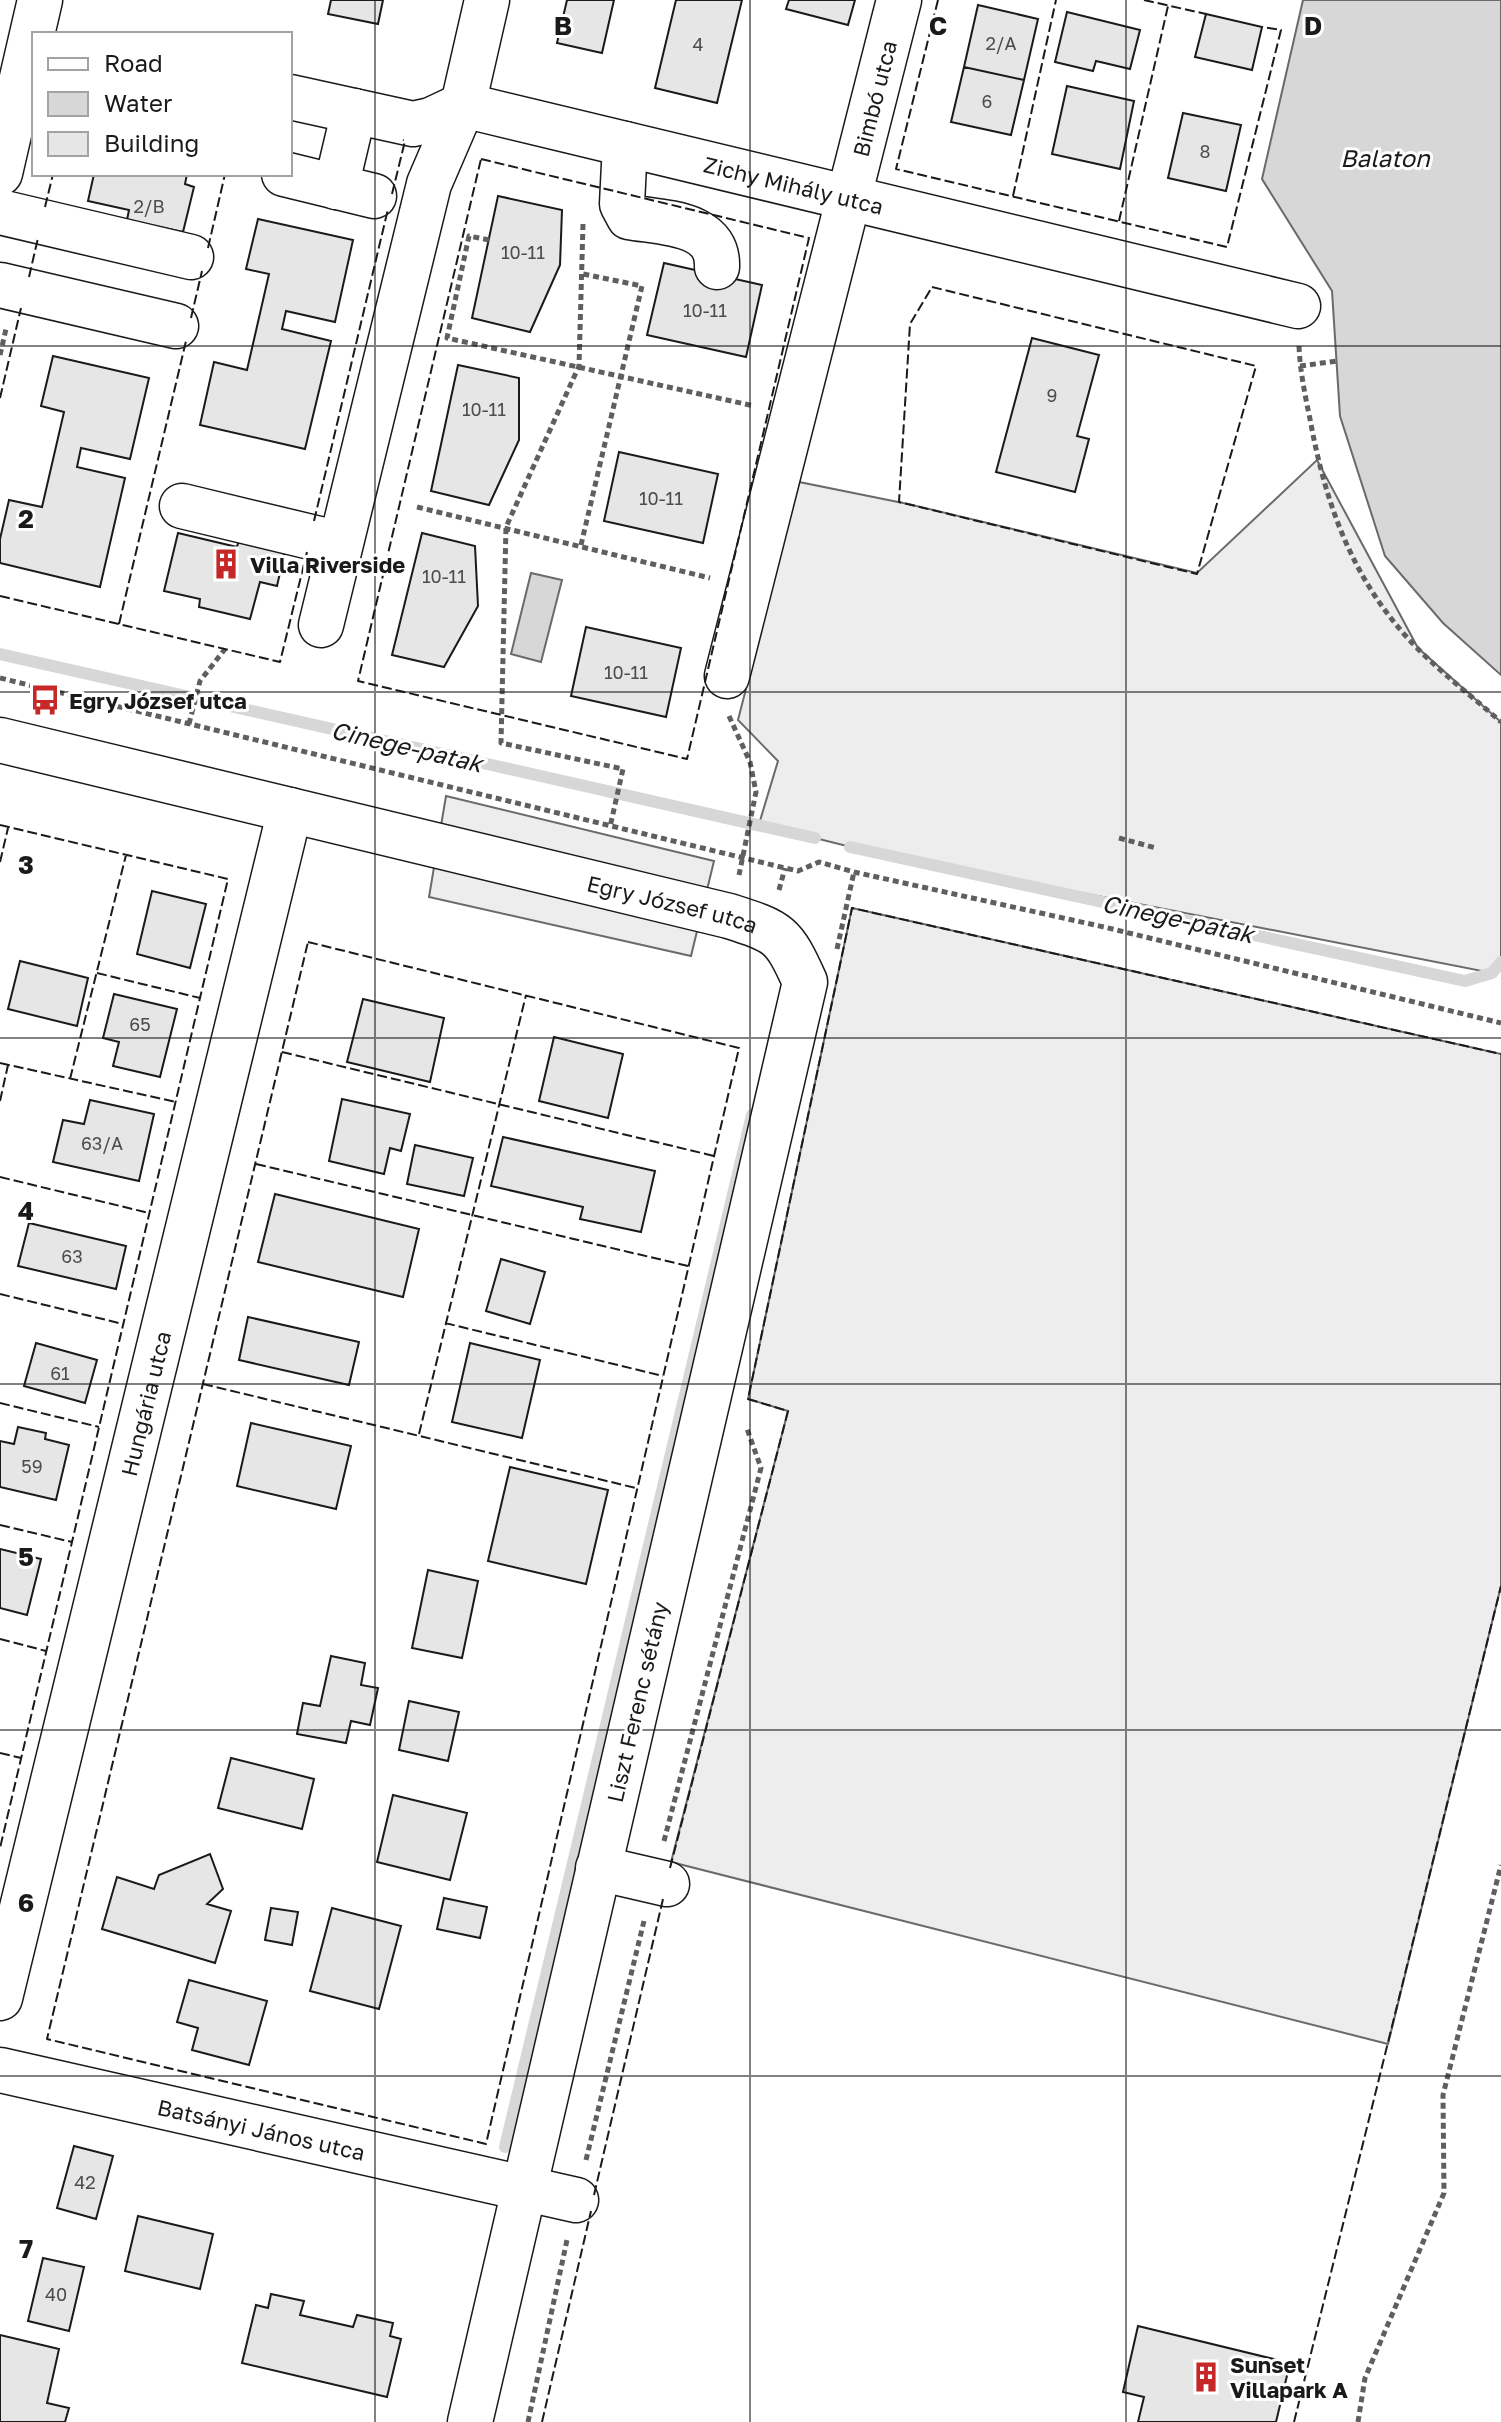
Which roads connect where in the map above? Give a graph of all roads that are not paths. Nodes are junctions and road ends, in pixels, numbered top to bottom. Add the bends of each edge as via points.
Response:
1 (487, 0) edge
2 (899, 0) edge
3 (32, 40) edge
4 (292, 97) edge
5 (463, 105) junction
6 (354, 111) junction
7 (625, 144) junction
8 (0, 173) edge
9 (292, 176) edge
10 (850, 198) junction
11 (0, 212) edge
12 (191, 257) dead end
13 (717, 267) dead end
14 (0, 285) edge
15 (1298, 306) road end
16 (176, 326) dead end
17 (182, 506) dead end
18 (340, 544) junction
19 (321, 625) dead end
20 (727, 676) road end
21 (0, 740) edge
22 (290, 810) junction
23 (805, 982) joint
24 (598, 1868) junction
25 (660, 1882) road end
26 (0, 1998) edge
27 (0, 2070) edge
28 (525, 2188) junction
29 (576, 2200) road end
30 (470, 2422) edge

1 - 5 street
2 - 10 street, Bimbó utca
3 - 8 street
4 - 6 street
5 - 6 street via 413,124
5 - 7 street, Zichy Mihály utca
5 - 18 street via 429,184
6 - 9 street via 355,192
7 - 10 street, Zichy Mihály utca
7 - 13 street via 622,204 629,217 694,229 718,253
10 - 15 street, Zichy Mihály utca
10 - 20 street, Bimbó utca
11 - 12 street
14 - 16 street
17 - 18 street
18 - 19 street
21 - 22 street, Egry József utca
22 - 23 street, Egry József utca via 769,929 790,947
22 - 26 street, Hungária utca
23 - 24 street, Liszt Ferenc sétány
24 - 25 street
24 - 28 street, Liszt Ferenc sétány
27 - 28 street, Batsányi János utca
28 - 29 street, Batsányi János utca
28 - 30 street, Liszt Ferenc sétány

